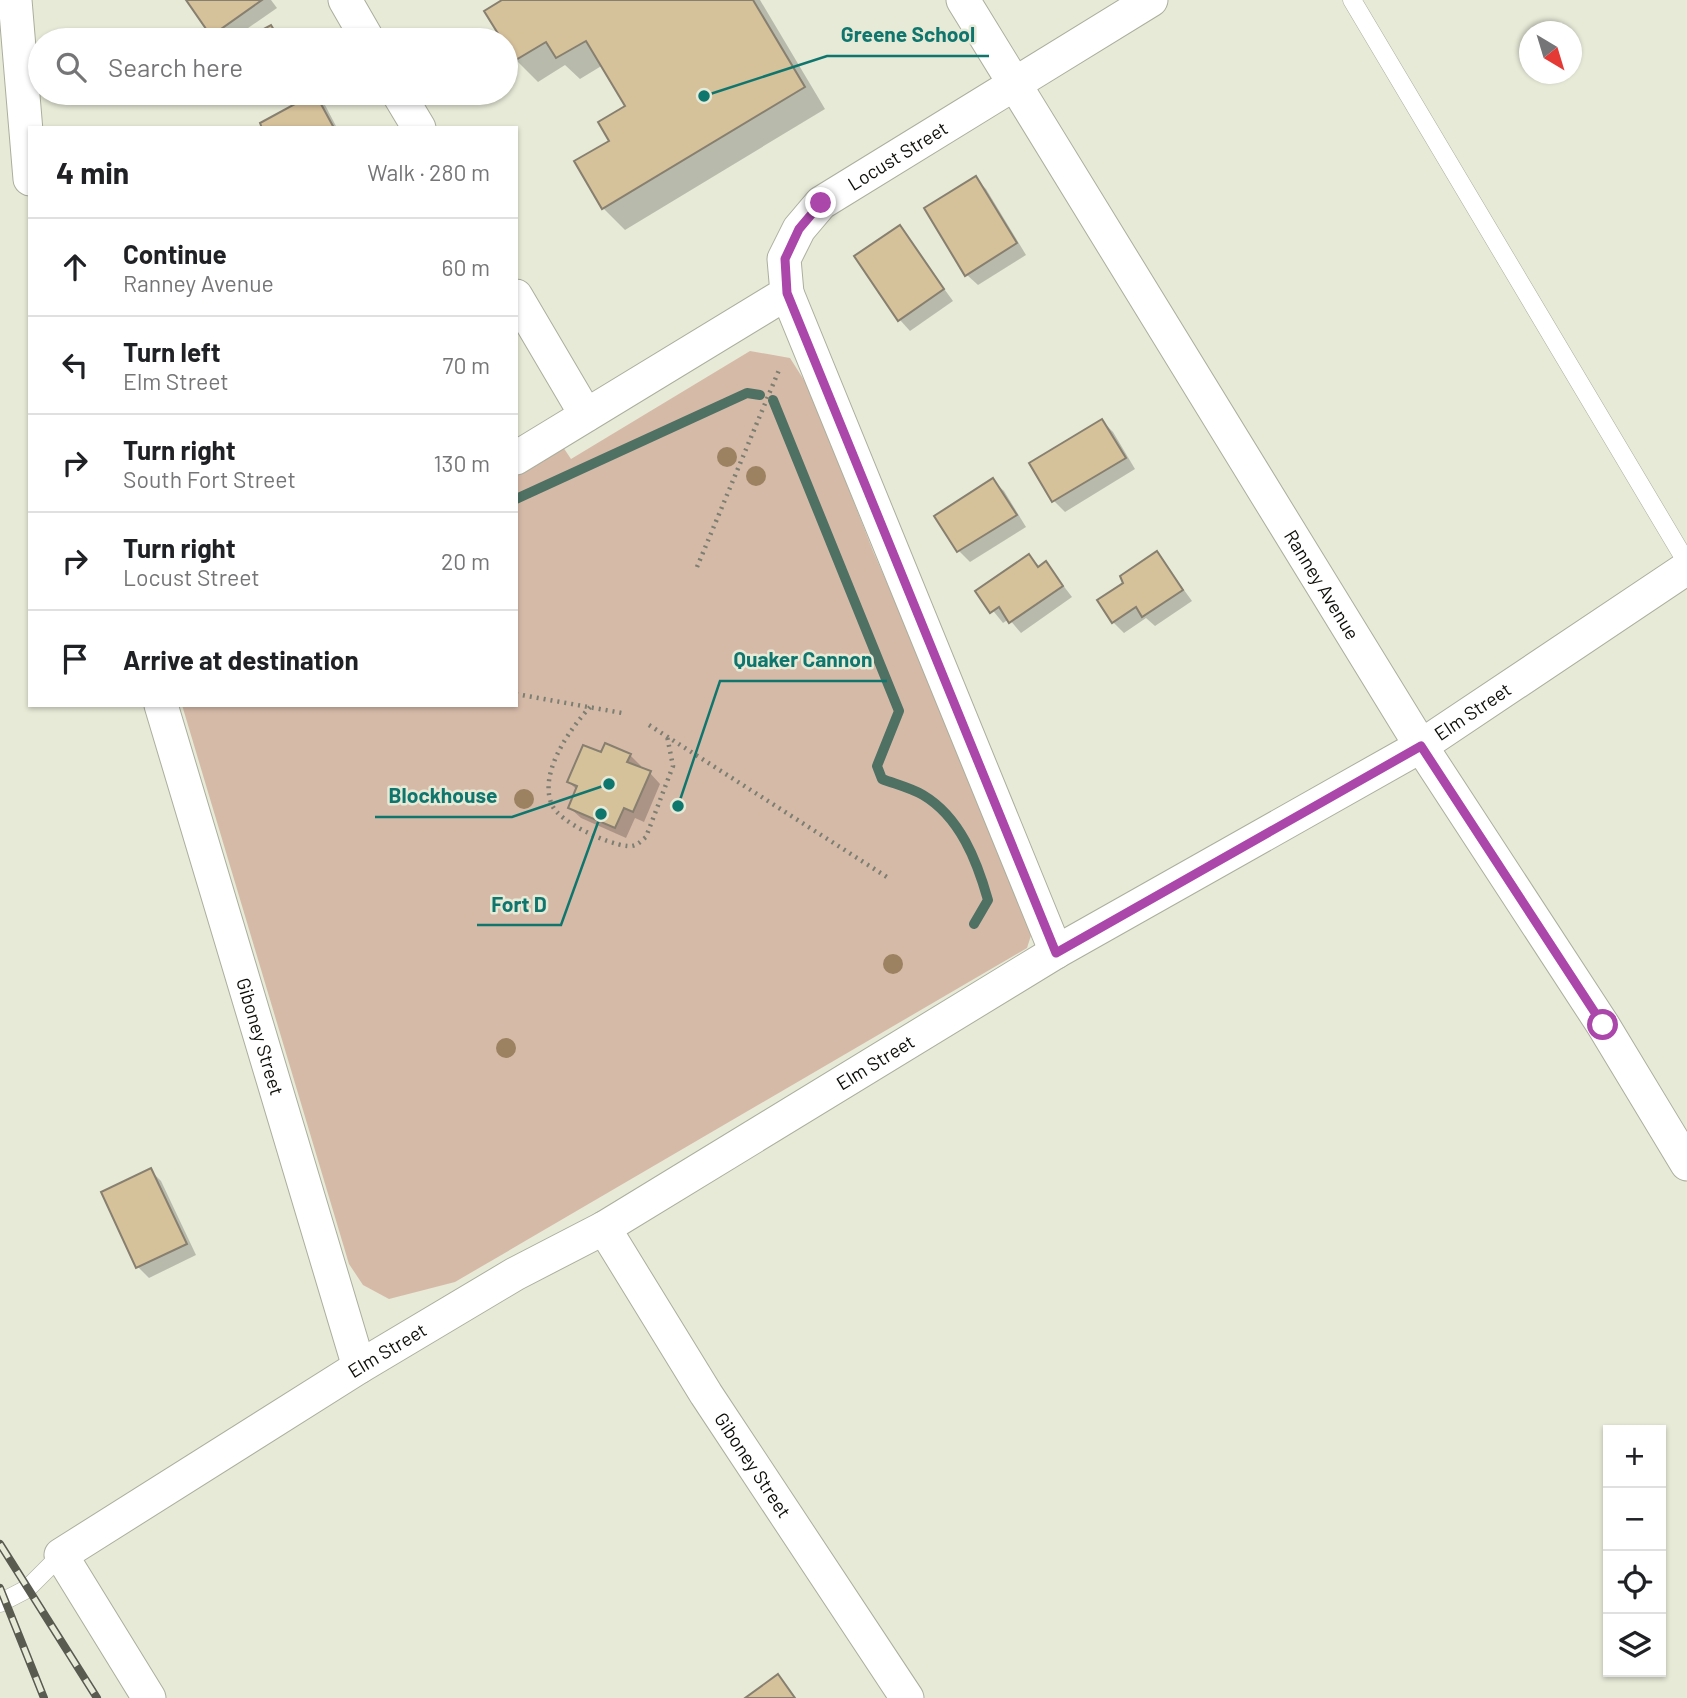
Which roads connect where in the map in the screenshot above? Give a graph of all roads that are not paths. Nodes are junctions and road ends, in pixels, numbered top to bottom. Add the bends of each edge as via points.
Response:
1 (15, 0) edge
2 (345, 0) edge
3 (963, 0) edge
4 (1151, 0) edge
5 (1352, 0) edge
6 (361, 28) edge
7 (1013, 86) junction
8 (405, 105) edge
9 (418, 126) edge
10 (28, 155) edge
11 (518, 299) edge
12 (793, 307) junction
13 (586, 415) junction
14 (518, 457) edge
15 (1687, 566) edge
16 (162, 707) edge
17 (1421, 746) junction
18 (1056, 953) junction
19 (1687, 1164) edge
20 (604, 1228) junction
21 (359, 1367) junction
22 (61, 1555) junction
23 (0, 1603) edge
24 (149, 1698) edge
25 (908, 1698) edge

1 - 10 street
2 - 6 street
3 - 7 street, Ranney Avenue
4 - 7 street, Locust Street
5 - 15 lane
7 - 12 street, Locust Street via 821,203 799,229 785,259
7 - 17 street, Ranney Avenue
8 - 9 street
11 - 13 street
12 - 13 street
12 - 18 street, Locust Street
13 - 14 street
15 - 17 street, Elm Street
16 - 21 street, Giboney Street
17 - 18 street, Elm Street
17 - 19 street, Ranney Avenue via 1603,1025
18 - 20 street, Elm Street
20 - 21 street, Elm Street via 515,1274
20 - 25 street, Giboney Street via 706,1394
21 - 22 street, Elm Street
22 - 23 lane via 27,1589
22 - 24 street

